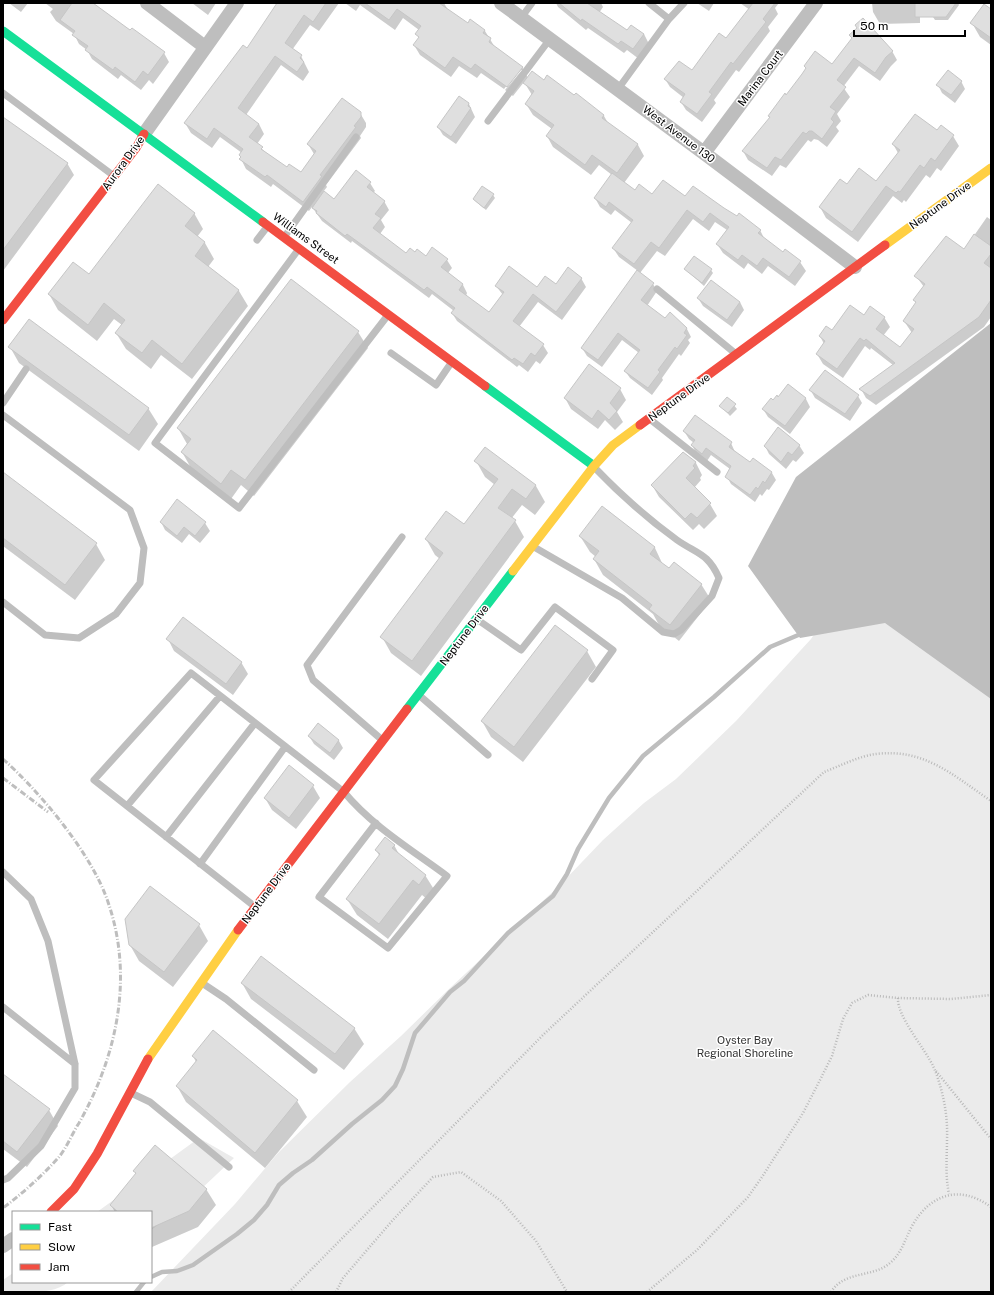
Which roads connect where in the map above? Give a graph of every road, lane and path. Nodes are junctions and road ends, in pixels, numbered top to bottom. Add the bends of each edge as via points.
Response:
1 (147, 3) edge
2 (237, 3) edge
3 (501, 3) edge
4 (532, 3) edge
5 (649, 3) edge
6 (684, 3) edge
7 (816, 3) edge
8 (521, 18) junction
9 (669, 19) junction
10 (3, 31) edge
11 (550, 39) junction
12 (205, 47) junction
13 (618, 89) junction
14 (3, 93) edge
15 (488, 120) dead end
16 (144, 134) junction
17 (356, 137) dead end
18 (704, 153) junction
19 (991, 168) edge
20 (114, 176) junction
21 (268, 225) junction
22 (284, 237) junction
23 (257, 240) dead end
24 (299, 249) junction
25 (855, 267) junction
26 (658, 289) dead end
27 (389, 314) junction
28 (3, 320) edge
29 (391, 353) dead end
30 (736, 354) junction
31 (452, 361) junction
32 (26, 369) dead end
33 (3, 403) edge
34 (3, 415) edge
35 (649, 418) junction
36 (594, 466) junction
37 (717, 472) dead end
38 (402, 537) dead end
39 (532, 546) junction
40 (3, 602) edge
41 (476, 619) junction
42 (592, 679) dead end
43 (418, 695) junction
44 (220, 696) junction
45 (255, 723) junction
46 (383, 740) junction
47 (285, 747) junction
48 (488, 755) dead end
49 (344, 792) junction
50 (991, 801) edge
51 (127, 806) junction
52 (376, 823) junction
53 (166, 837) junction
54 (200, 864) junction
55 (3, 872) edge
56 (255, 907) junction
57 (201, 982) junction
58 (991, 995) edge
59 (898, 998) junction
60 (3, 1007) edge
61 (75, 1064) junction
62 (934, 1068) junction
63 (314, 1070) dead end
64 (130, 1092) junction
65 (991, 1139) edge
66 (229, 1167) dead end
67 (3, 1180) edge
68 (949, 1194) junction
69 (991, 1207) edge
70 (52, 1211) edge
71 (12, 1240) edge
72 (3, 1246) edge
73 (289, 1292) edge
74 (336, 1292) edge
75 (567, 1292) edge
76 (647, 1292) edge
77 (831, 1292) edge

1 - 12 street
2 - 12 street, Aurora Drive
3 - 8 street, West Avenue 130
4 - 8 lane
5 - 9 lane
6 - 9 lane
7 - 18 street, Marina Court
8 - 11 street, West Avenue 130
9 - 13 lane
10 - 16 street, Williams Street
11 - 13 street, West Avenue 130
11 - 15 lane
12 - 16 street, Aurora Drive
13 - 18 street, West Avenue 130
14 - 20 lane
16 - 20 street, Aurora Drive
16 - 21 street, Williams Street
17 - 22 lane
18 - 25 street, West Avenue 130
19 - 25 street, Neptune Drive
20 - 28 street, Aurora Drive
21 - 22 street, Williams Street
21 - 23 lane
22 - 24 street, Williams Street
24 - 27 street, Williams Street
24 - 27 lane via 155,443 240,508
25 - 30 street, Neptune Drive
26 - 30 lane
27 - 31 street, Williams Street
29 - 31 lane via 436,385
30 - 35 street, Neptune Drive
31 - 36 street, Williams Street
32 - 33 lane
34 - 40 lane via 130,510 144,548 140,584 116,614 79,638 45,635
35 - 36 street, Neptune Drive via 613,445
35 - 37 lane
36 - 39 street, Neptune Drive
36 - 39 lane via 615,489 677,540 707,558 719,578 712,596 681,630 674,634 663,632 622,598
38 - 46 lane via 307,665 313,680
39 - 41 street, Neptune Drive
41 - 42 lane via 521,650 555,607 613,650
41 - 43 street, Neptune Drive
43 - 46 street, Neptune Drive
43 - 48 lane
44 - 45 lane
44 - 51 lane
44 - 51 lane via 191,673 94,780
45 - 47 lane
45 - 53 lane
46 - 49 street, Neptune Drive
47 - 49 lane
47 - 54 lane
49 - 52 lane via 357,808
49 - 56 street, Neptune Drive
50 - 73 path via 938,764 905,753 875,754 824,772 544,1034
51 - 53 lane
52 - 52 lane via 447,876 388,948 319,897
53 - 54 lane
54 - 56 lane
55 - 61 lane via 31,900 48,941
56 - 57 street, Neptune Drive
57 - 63 lane
57 - 64 street, Neptune Drive via 147,1061
58 - 59 path via 951,1000
59 - 62 path via 902,1016
59 - 76 path via 868,995 852,1003 847,1010 832,1056 803,1113 748,1198 698,1250
60 - 61 lane
61 - 67 lane via 75,1088 41,1146
62 - 65 path
62 - 68 path via 946,1115 946,1173
64 - 66 lane via 150,1102
64 - 70 street, Neptune Drive via 97,1154 74,1189
68 - 69 path via 971,1196
68 - 77 path via 936,1200 923,1211 912,1226 899,1253 890,1263 843,1280 834,1286
71 - 72 street
74 - 75 path via 343,1278 432,1177 461,1172 501,1201 536,1241

